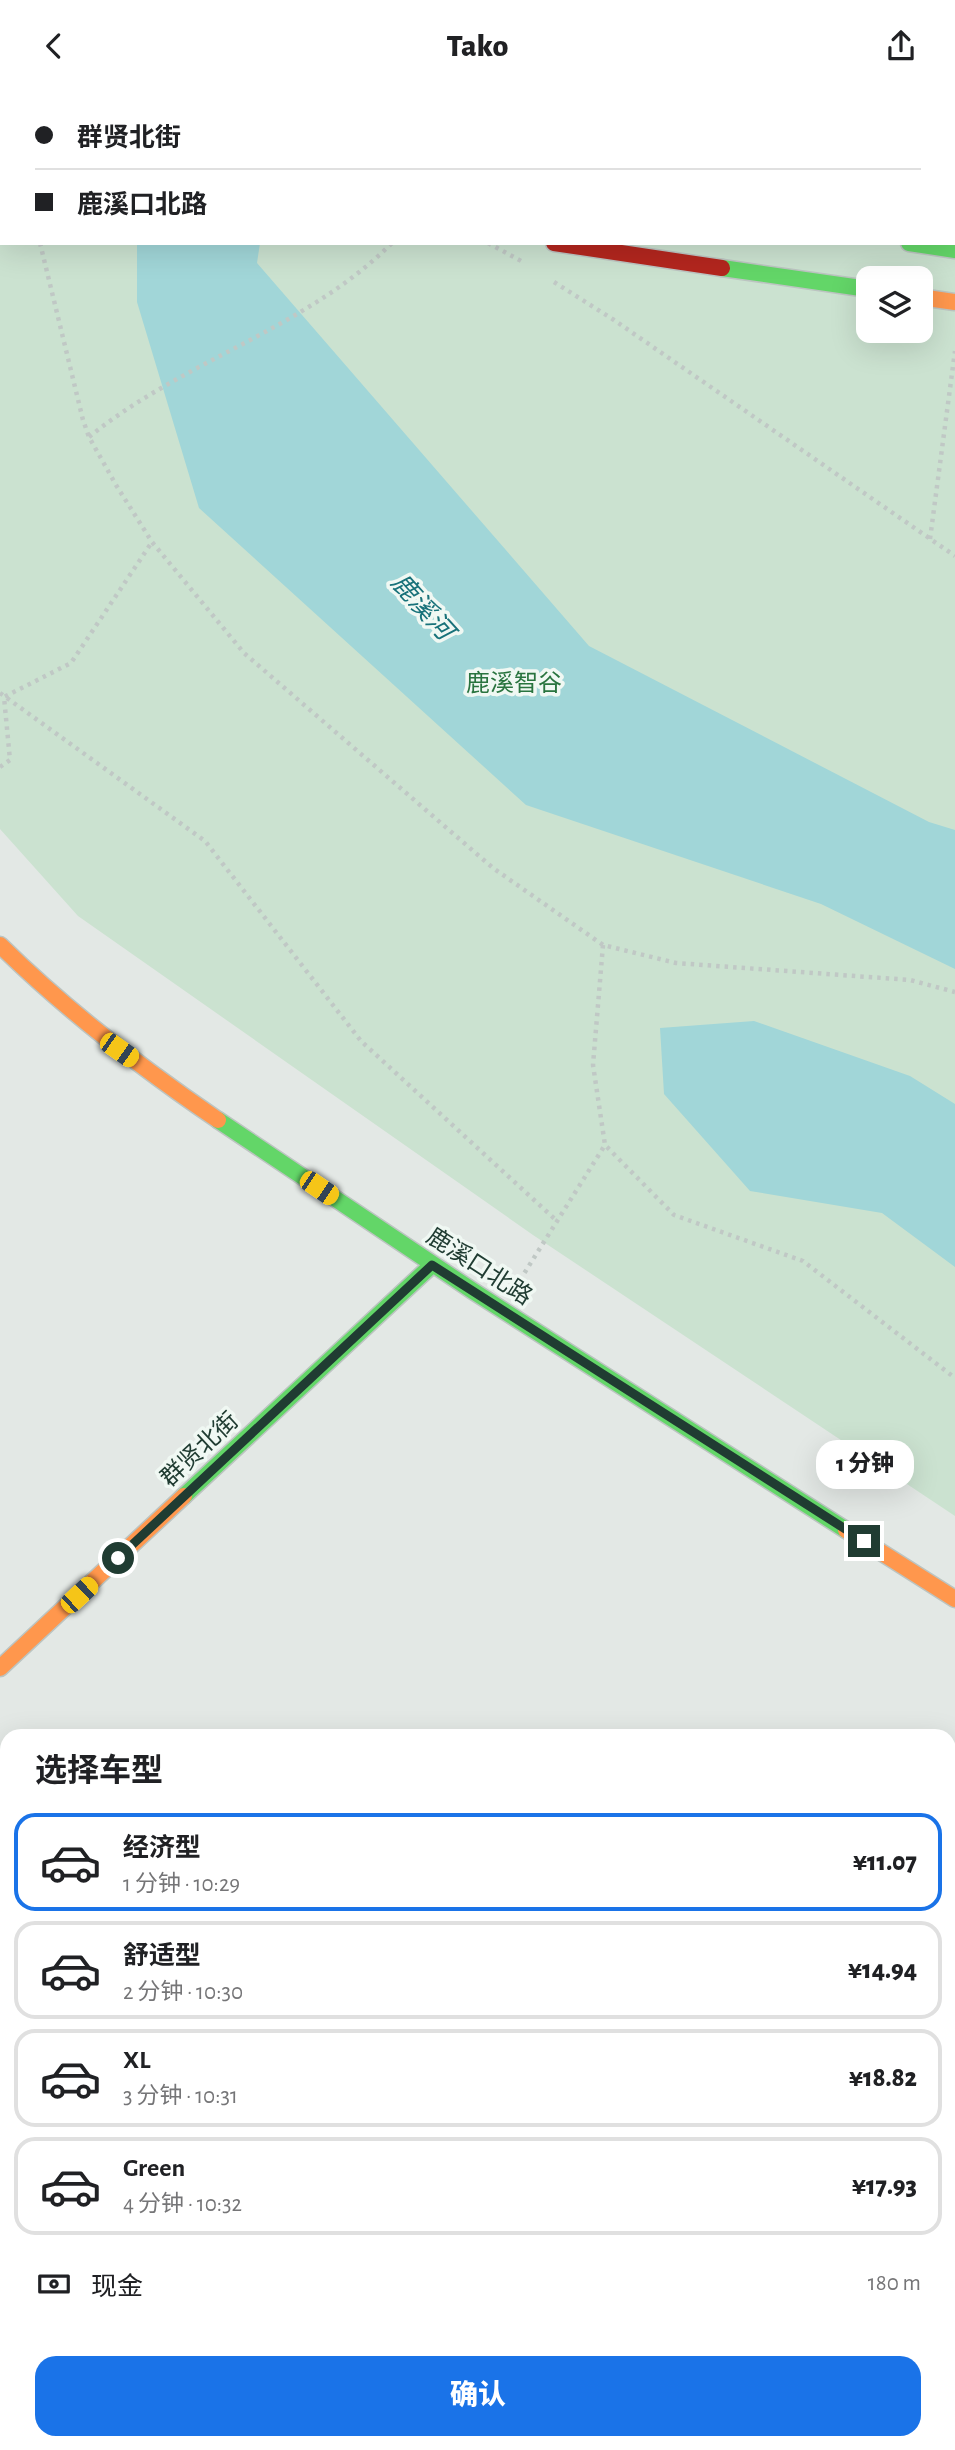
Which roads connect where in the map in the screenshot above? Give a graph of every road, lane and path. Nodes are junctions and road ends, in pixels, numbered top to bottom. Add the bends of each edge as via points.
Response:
1 (40, 245) edge
2 (390, 245) edge
3 (492, 245) edge
4 (568, 245) edge
5 (922, 245) edge
6 (955, 250) edge
7 (531, 267) dead end
8 (552, 280) dead end
9 (856, 287) edge
10 (933, 299) edge
11 (955, 302) edge
12 (955, 351) edge
13 (89, 437) junction
14 (930, 539) junction
15 (152, 542) junction
16 (955, 556) edge
17 (2, 695) edge
18 (0, 767) edge
19 (0, 945) edge
20 (603, 945) junction
21 (955, 992) edge
22 (605, 1145) junction
23 (557, 1221) junction
24 (432, 1265) junction
25 (502, 1310) junction
26 (955, 1378) edge
27 (955, 1599) edge
28 (0, 1668) edge

1 - 13 path
2 - 13 path via 368,268 282,323 118,414
3 - 7 path
4 - 9 street
5 - 6 street
8 - 14 path
10 - 11 street
12 - 14 path
13 - 15 path
14 - 16 path
15 - 17 path via 71,663
15 - 20 path via 244,653 493,868
17 - 18 path via 10,760
17 - 23 path via 205,841 361,1041
19 - 24 street, 鹿溪口北路 via 98,1035
20 - 21 path via 676,963 910,980
20 - 22 path via 593,1065
22 - 23 path
22 - 26 path via 674,1215 803,1261
23 - 25 path
24 - 25 street, 鹿溪口北路
24 - 28 street, 群贤北街
25 - 27 street, 鹿溪口北路

